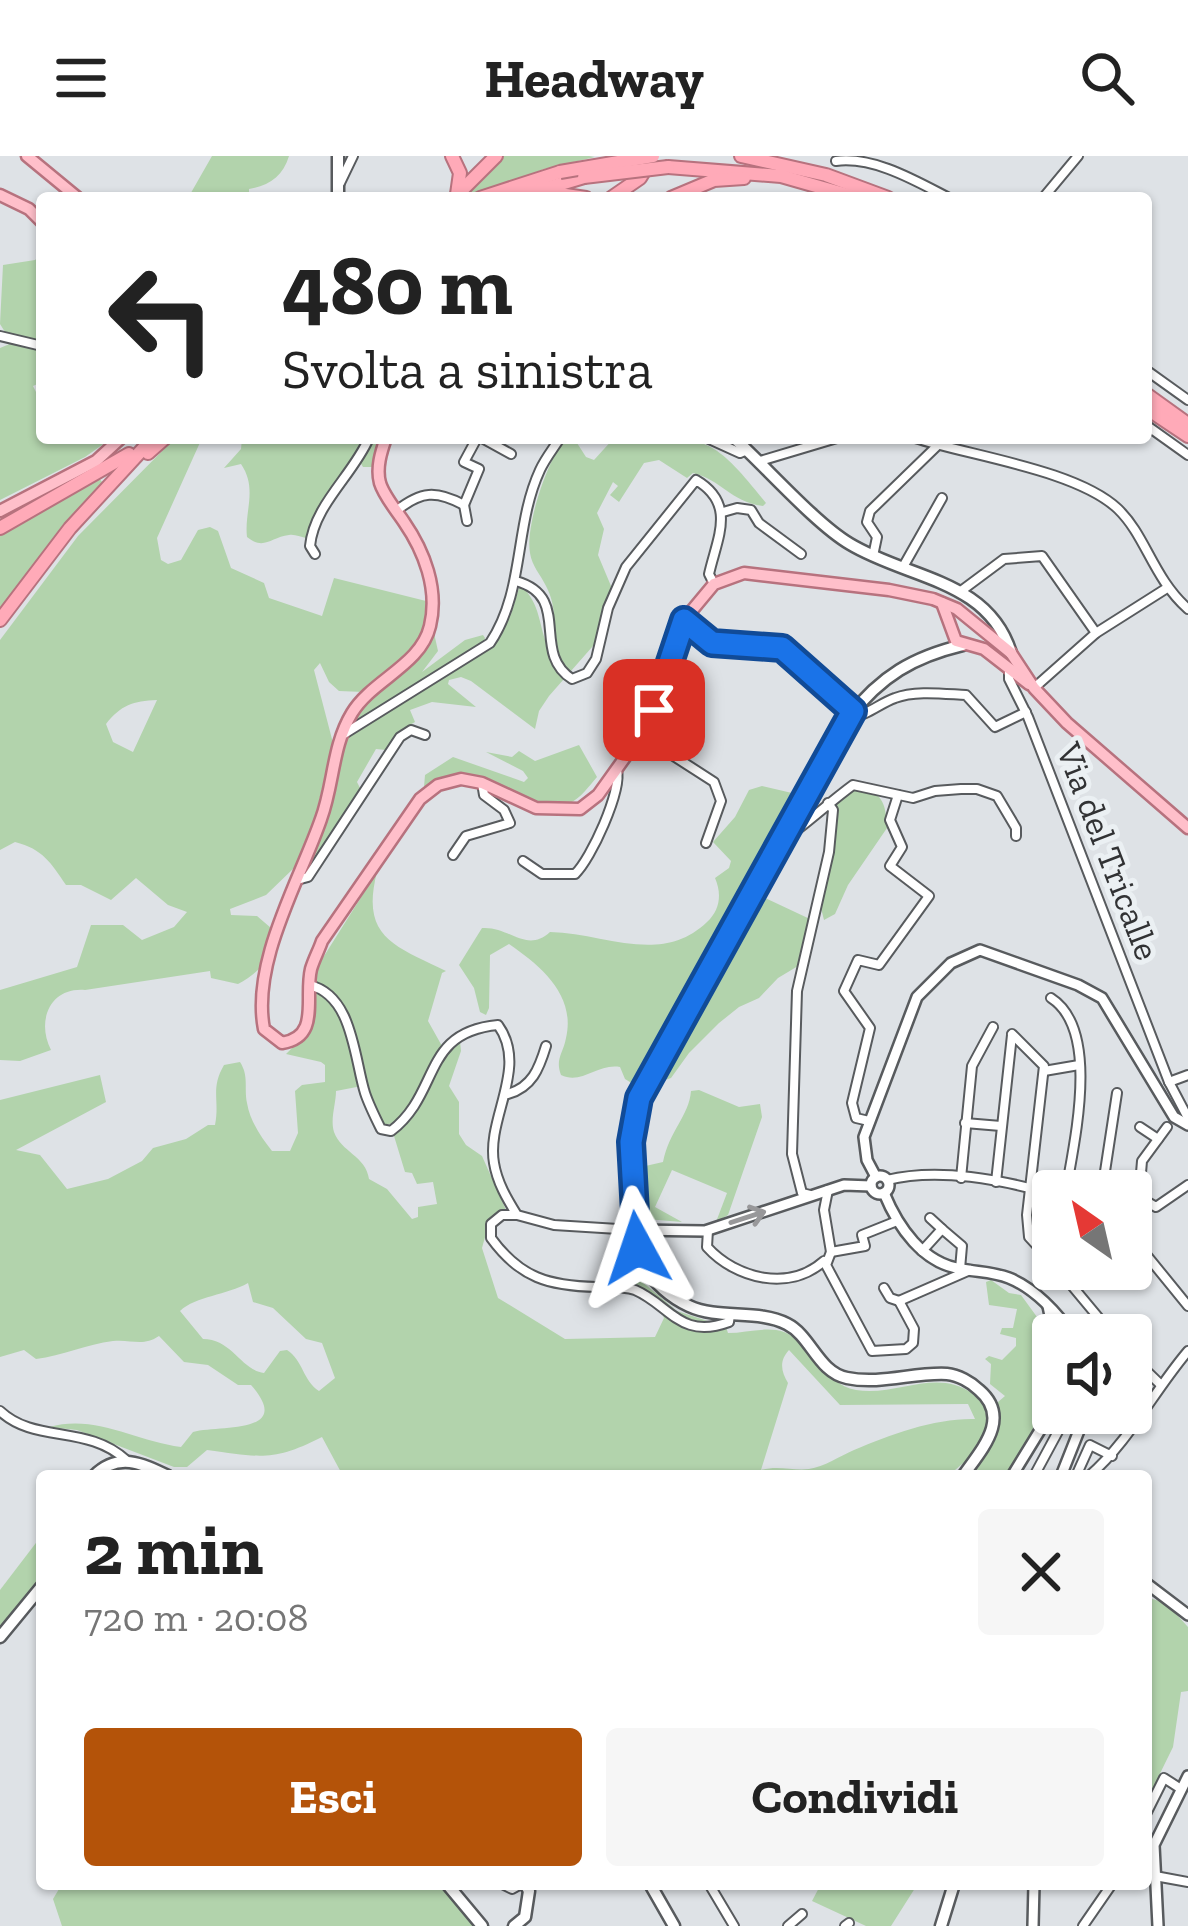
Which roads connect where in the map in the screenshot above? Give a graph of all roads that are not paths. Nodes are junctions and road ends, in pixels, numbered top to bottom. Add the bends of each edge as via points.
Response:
1 (27, 156) edge
2 (338, 156) edge
3 (353, 156) edge
4 (452, 156) edge
5 (496, 156) edge
6 (651, 156) edge
7 (741, 156) edge
8 (1078, 156) edge
9 (850, 158) edge
10 (836, 162) edge
11 (781, 176) junction
12 (71, 192) edge
13 (338, 192) edge
14 (339, 192) edge
15 (457, 192) edge
16 (461, 192) edge
17 (498, 192) edge
18 (532, 192) edge
19 (620, 192) edge
20 (685, 192) edge
21 (837, 192) edge
22 (872, 192) edge
23 (937, 192) edge
24 (1048, 192) edge
25 (0, 195) edge
26 (36, 216) edge
27 (0, 336) edge
28 (36, 344) edge
29 (1152, 374) edge
30 (1152, 398) edge
31 (1188, 400) edge
32 (1152, 412) edge
33 (1188, 424) edge
34 (1152, 429) edge
35 (1188, 436) edge
36 (114, 444) edge
37 (142, 444) edge
38 (145, 444) edge
39 (158, 444) edge
40 (366, 444) edge
41 (385, 444) edge
42 (476, 444) edge
43 (492, 444) edge
44 (556, 444) edge
45 (720, 444) edge
46 (741, 444) edge
47 (743, 444) edge
48 (817, 444) edge
49 (935, 444) edge
50 (938, 445) junction
51 (511, 454) dead end
52 (1188, 455) edge
53 (760, 461) junction
54 (101, 493) junction
55 (942, 498) dead end
56 (464, 505) junction
57 (0, 511) edge
58 (396, 512) junction
59 (723, 512) junction
60 (467, 520) dead end
61 (0, 528) edge
62 (315, 554) dead end
63 (801, 554) dead end
64 (873, 556) junction
65 (903, 567) junction
66 (36, 575) junction
67 (516, 581) junction
68 (715, 584) junction
69 (1167, 588) junction
70 (961, 591) junction
71 (942, 603) junction
72 (1188, 609) edge
73 (966, 617) junction
74 (0, 620) edge
75 (684, 620) junction
76 (979, 626) junction
77 (952, 632) junction
78 (1096, 633) junction
79 (0, 634) edge
80 (967, 645) junction
81 (936, 652) junction
82 (1013, 662) junction
83 (1034, 688) junction
84 (1026, 712) junction
85 (851, 714) junction
86 (343, 734) junction
87 (425, 735) dead end
88 (641, 735) junction
89 (617, 770) junction
90 (482, 783) junction
91 (898, 795) junction
92 (828, 803) junction
93 (790, 825) junction
94 (1188, 828) edge
95 (1016, 836) dead end
96 (706, 843) dead end
97 (453, 855) dead end
98 (523, 861) dead end
99 (296, 879) junction
100 (309, 985) junction
101 (1051, 998) dead end
102 (993, 1027) dead end
103 (546, 1046) dead end
104 (1079, 1065) junction
105 (1044, 1068) junction
106 (1188, 1075) edge
107 (1169, 1082) junction
108 (1117, 1093) dead end
109 (506, 1095) junction
110 (869, 1121) junction
111 (1188, 1122) edge
112 (965, 1123) junction
113 (1170, 1123) junction
114 (1001, 1126) junction
115 (1140, 1127) dead end
116 (1158, 1138) junction
117 (1069, 1170) edge
118 (1105, 1170) edge
119 (961, 1178) junction
120 (878, 1181) junction
121 (996, 1182) junction
122 (1188, 1185) edge
123 (1030, 1188) junction
124 (828, 1190) junction
125 (812, 1196) junction
126 (518, 1215) junction
127 (930, 1218) dead end
128 (897, 1220) junction
129 (634, 1229) junction
130 (942, 1229) junction
131 (708, 1230) junction
132 (1032, 1239) edge
133 (922, 1250) junction
134 (829, 1254) junction
135 (1152, 1262) edge
136 (965, 1270) junction
137 (884, 1288) dead end
138 (1076, 1290) edge
139 (899, 1301) junction
140 (1048, 1306) junction
141 (1188, 1306) edge
142 (730, 1314) junction
143 (1050, 1314) edge
144 (1055, 1314) edge
145 (1096, 1314) edge
146 (1188, 1351) edge
147 (1152, 1376) edge
148 (1160, 1384) junction
149 (0, 1411) edge
150 (1038, 1434) edge
151 (1057, 1434) edge
152 (1078, 1434) edge
153 (1112, 1456) junction
154 (126, 1460) junction
155 (102, 1470) edge
156 (152, 1470) edge
157 (967, 1470) edge
158 (1016, 1470) edge
159 (1037, 1470) edge
160 (1063, 1470) edge
161 (1079, 1470) edge
162 (1096, 1470) edge
163 (1152, 1586) edge
164 (36, 1593) edge
165 (1188, 1615) edge
166 (0, 1637) edge
167 (1188, 1776) edge
168 (1181, 1789) junction
169 (1152, 1801) edge
170 (1155, 1876) junction
171 (1188, 1882) edge
172 (451, 1890) edge
173 (529, 1890) edge
174 (653, 1890) edge
175 (712, 1890) edge
176 (951, 1890) edge
177 (1034, 1890) edge
178 (1108, 1890) edge
179 (802, 1913) dead end
180 (482, 1926) edge
181 (514, 1926) edge
182 (674, 1926) edge
183 (734, 1926) edge
184 (788, 1926) edge
185 (940, 1926) edge
186 (1033, 1926) edge
187 (1083, 1926) edge
188 (1158, 1926) edge

1 - 12 main road
2 - 13 main road
3 - 14 street
4 - 15 highway
5 - 16 highway
6 - 17 highway, bridge
6 - 19 highway via 640,178
7 - 22 highway
8 - 24 street
9 - 10 street
9 - 23 street
11 - 18 highway, bridge via 668,167
11 - 20 highway via 714,180
11 - 21 highway
25 - 26 main road
27 - 28 street
29 - 31 street
30 - 33 highway
32 - 35 highway
34 - 52 street
36 - 57 main road
37 - 61 highway
38 - 54 highway
39 - 54 highway
40 - 62 street via 318,516
41 - 58 main road via 380,485
42 - 56 street via 464,462 479,470
43 - 51 street
44 - 67 street via 538,473
45 - 46 street via 740,453
47 - 53 main road
48 - 53 street
49 - 50 street
50 - 64 street via 870,511
50 - 69 street via 1087,487 1125,517
53 - 64 main road via 846,542
54 - 66 highway
55 - 65 street
56 - 58 street via 419,494
56 - 60 street
58 - 86 main road via 428,569 432,622 418,650 361,700
59 - 63 street via 751,510
59 - 67 street via 703,482 689,484 626,567 596,659 572,679 552,658 553,622 541,595
59 - 68 street via 709,574
64 - 65 main road
65 - 70 main road
66 - 74 highway
66 - 79 highway
67 - 86 street via 490,643
68 - 71 main road via 744,573
68 - 75 main road
69 - 72 street
69 - 78 street
70 - 78 street via 1004,559 1042,556
70 - 82 main road via 997,622
71 - 73 main road
71 - 77 main road
73 - 76 main road
73 - 77 main road
75 - 85 street via 712,643 782,648
75 - 88 main road
76 - 80 main road
76 - 82 main road
77 - 80 main road
77 - 81 main road
78 - 83 street
80 - 81 main road
80 - 82 main road
81 - 85 main road via 892,671
82 - 83 main road
82 - 84 street, Via del Tricalle via 1009,679
83 - 94 main road
84 - 85 street via 994,727 966,695 940,694 899,695
84 - 107 street, Via del Tricalle
85 - 93 main road
86 - 99 main road
87 - 99 street via 411,730 400,737 308,877
88 - 89 main road
88 - 96 street via 714,782 721,801
89 - 90 main road via 598,795 562,811
89 - 98 street via 585,865 575,874 542,874
90 - 97 street via 510,823 466,836
90 - 100 main road via 461,778 420,799 322,940
91 - 92 street via 853,784
91 - 95 street via 977,789 997,796
91 - 110 street via 890,820 902,847 890,866 929,896 879,965 858,960 844,992 870,1028 852,1103 856,1118
92 - 93 street via 798,830
92 - 125 street via 829,852 797,991 792,1154 802,1193
93 - 129 main road via 639,1098
99 - 100 main road via 266,980 261,1016 271,1037 282,1043 303,1035
100 - 109 street via 342,1010 381,1129 409,1117 429,1072 471,1028 498,1025 506,1037
101 - 104 street via 1070,1022
102 - 112 street via 971,1066
103 - 109 street via 538,1073
104 - 105 street
104 - 117 street
105 - 114 street via 1012,1034
105 - 123 street
106 - 107 street
107 - 111 street, Via del Tricalle
108 - 118 street
109 - 126 street via 493,1161
110 - 113 street via 917,997 951,963 980,950 1102,998
110 - 120 street via 864,1149
111 - 113 street
112 - 114 street
112 - 119 street
113 - 116 street
114 - 121 street
115 - 116 street
116 - 122 street via 1142,1161 1139,1198 1156,1207
119 - 120 street
119 - 121 street
120 - 124 street
120 - 128 street via 875,1193 884,1193
121 - 123 street
123 - 132 street
124 - 125 street
124 - 134 street
131 -> 125 street
126 - 129 street
126 - 142 street via 491,1224 490,1238 517,1270 565,1286 640,1292 671,1319 692,1325 723,1325
127 - 130 street
128 - 133 street
128 - 134 street via 862,1235 866,1246
129 - 131 street
129 - 142 main road via 641,1261 672,1297
130 - 133 street
130 - 136 street via 962,1246
131 - 134 street via 707,1247 749,1277 808,1273
133 - 136 street
134 - 139 street via 826,1265 872,1351 913,1343
135 - 141 street
136 - 139 street
136 - 140 street via 1014,1280
137 - 139 street
138 - 145 street
140 - 143 street
140 - 144 street
142 - 157 main road via 790,1325 845,1378 948,1374 978,1388 995,1426
146 - 148 street
147 - 148 street
148 - 153 street
149 - 154 street via 27,1429 93,1439
150 - 158 street
151 - 159 street
152 - 160 street
153 - 161 street via 1090,1444
153 - 162 street
154 - 155 main road
154 - 156 main road
163 - 165 street
164 - 166 main road
167 - 168 street
168 - 169 street via 1163,1778
168 - 170 street via 1154,1845
170 - 171 street
170 - 188 street
172 - 180 main road
173 - 181 main road via 525,1917
174 - 182 main road
175 - 183 street
176 - 185 main road
177 - 186 street
178 - 187 street
179 - 184 street

